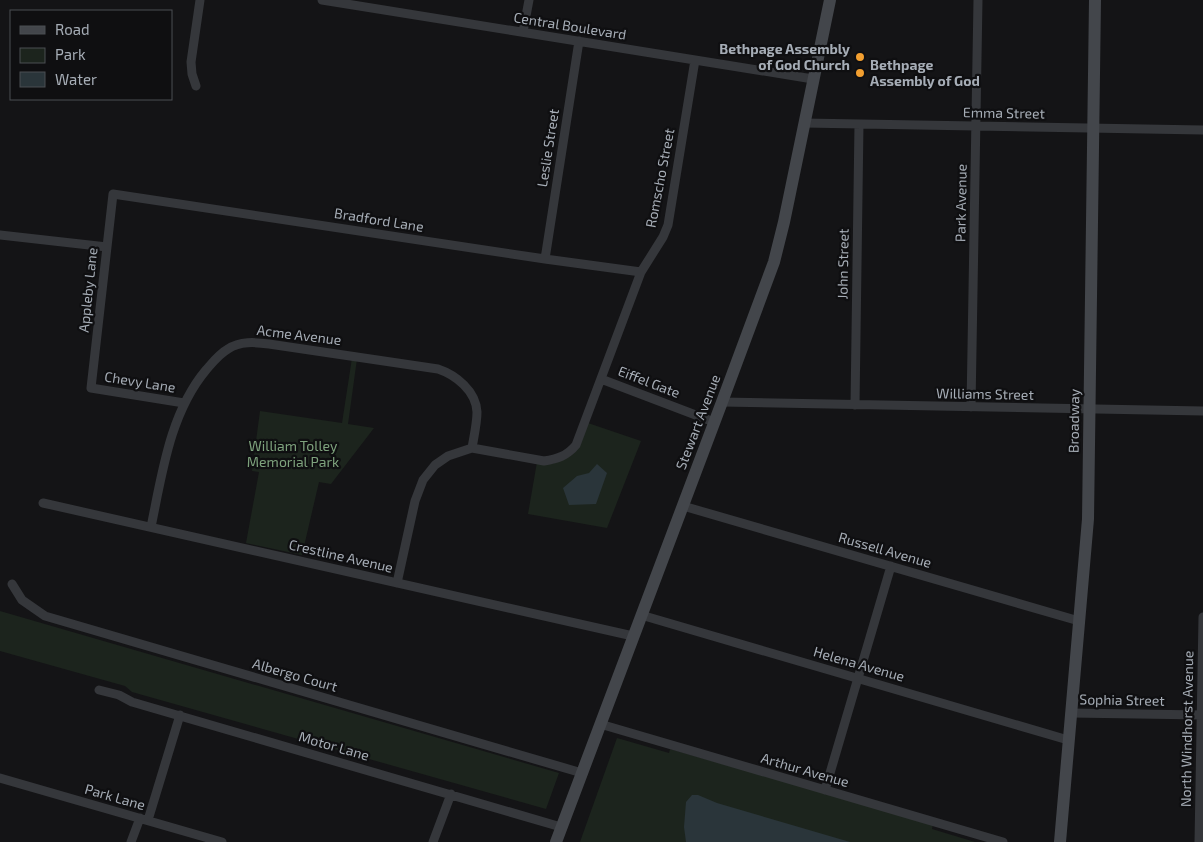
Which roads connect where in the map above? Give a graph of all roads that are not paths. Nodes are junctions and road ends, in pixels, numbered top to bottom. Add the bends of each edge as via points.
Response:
1 (200, 0) edge
2 (322, 0) edge
3 (529, 0) edge
4 (830, 0) edge
5 (978, 0) edge
6 (1095, 0) edge
7 (524, 32) junction
8 (579, 41) junction
9 (695, 60) junction
10 (813, 79) junction
11 (196, 86) dead end
12 (804, 123) junction
13 (859, 124) junction
14 (976, 126) junction
15 (1094, 128) junction
16 (1203, 130) edge
17 (113, 194) joint
18 (0, 235) edge
19 (107, 247) junction
20 (545, 259) junction
21 (641, 272) junction
22 (601, 379) junction
23 (92, 388) joint
24 (722, 402) junction
25 (184, 403) junction
26 (855, 405) junction
27 (971, 407) junction
28 (1089, 409) junction
29 (1203, 411) edge
30 (714, 422) junction
31 (472, 448) junction
32 (43, 503) dead end
33 (683, 506) junction
34 (151, 528) junction
35 (891, 566) junction
36 (397, 583) junction
37 (12, 584) dead end
38 (641, 615) junction
39 (1203, 617) edge
40 (1079, 621) junction
41 (633, 636) junction
42 (858, 678) junction
43 (100, 690) dead end
44 (1071, 713) junction
45 (180, 715) junction
46 (1202, 715) edge
47 (600, 724) junction
48 (1068, 740) junction
49 (582, 773) junction
50 (0, 778) edge
51 (825, 790) junction
52 (451, 794) junction
53 (144, 819) junction
54 (561, 827) junction
55 (130, 842) edge
56 (222, 842) edge
57 (433, 842) edge
58 (556, 842) edge
59 (1003, 842) edge
60 (1060, 842) edge
61 (1199, 842) edge

1 - 11 street via 191,62
2 - 7 street, Central Boulevard
3 - 7 street
4 - 10 main road, Stewart Avenue
5 - 14 street, Park Avenue
6 - 15 main road, Broadway
7 - 8 street, Central Boulevard
8 - 9 street, Central Boulevard
8 - 20 street, Leslie Street
9 - 10 street, Central Boulevard
9 - 21 street, Romscho Street via 668,225
10 - 12 main road, Stewart Avenue
12 - 13 street, Emma Street
12 - 24 main road, Stewart Avenue via 774,262
13 - 14 street, Emma Street
13 - 26 street, John Street
14 - 15 street, Emma Street
14 - 27 street, Park Avenue
15 - 16 street, Emma Street
15 - 28 main road, Broadway
17 - 19 street, Appleby Lane
17 - 20 street, Bradford Lane
18 - 19 street
19 - 23 street, Appleby Lane
20 - 21 street, Bradford Lane
21 - 22 street, Romscho Street
22 - 30 street, Eiffel Gate
22 - 31 street, Romscho Street via 576,445 564,456 544,460
23 - 25 street, Chevy Lane
24 - 26 street, Williams Street
24 - 30 main road, Stewart Avenue
25 - 31 street, Acme Avenue via 217,357 244,343 256,342 429,368 448,372 463,383 472,396 477,410
25 - 34 street, Acme Avenue via 172,437
26 - 27 street, Williams Street
27 - 28 street, Williams Street
28 - 29 street, Williams Street
28 - 40 main road, Broadway via 1088,519
30 - 33 main road, Stewart Avenue
31 - 36 street via 448,456 435,465 423,480 415,501
32 - 34 street, Crestline Avenue
33 - 35 street, Russell Avenue
33 - 38 main road, Stewart Avenue
34 - 36 street, Crestline Avenue
35 - 40 street, Russell Avenue
35 - 42 street
36 - 41 street, Crestline Avenue
37 - 49 street, Albergo Court via 22,600 45,616
38 - 41 main road, Stewart Avenue
38 - 42 street, Helena Avenue
39 - 46 street, North Windhorst Avenue
40 - 44 main road, Broadway
41 - 47 main road, Stewart Avenue
42 - 48 street, Helena Avenue
42 - 51 street
43 - 45 street, Motor Lane
44 - 46 street, Sophia Street
44 - 48 main road, Broadway
45 - 52 street, Motor Lane
45 - 53 street
46 - 61 street, North Windhorst Avenue
47 - 49 main road, Stewart Avenue
47 - 51 street, Arthur Avenue
48 - 60 main road, Broadway
49 - 54 main road, Stewart Avenue
50 - 53 street, Park Lane
51 - 59 street, Arthur Avenue
52 - 54 street, Motor Lane
52 - 57 street
53 - 55 street
53 - 56 street, Park Lane
54 - 58 main road, Stewart Avenue

